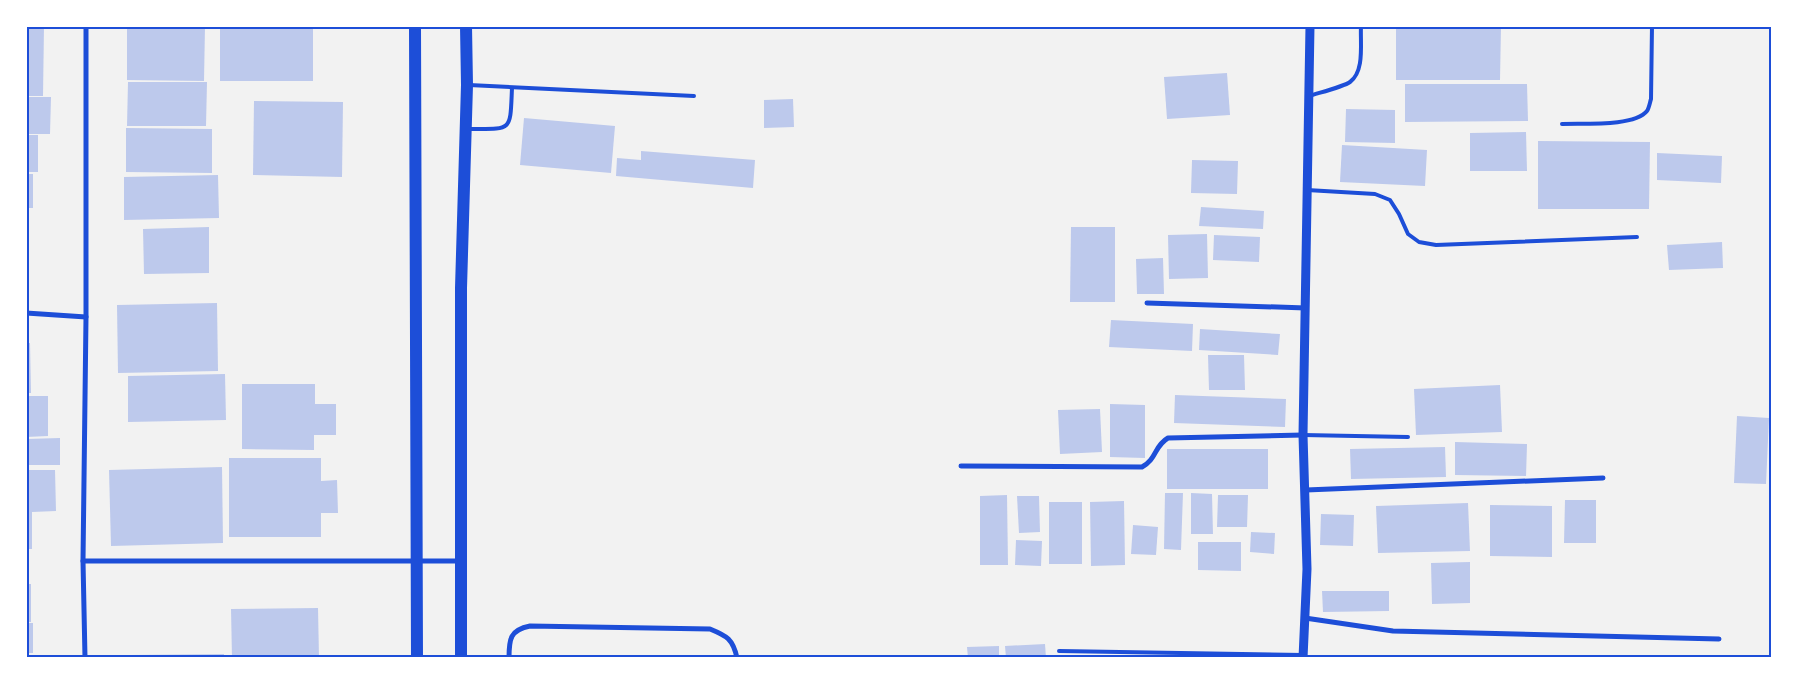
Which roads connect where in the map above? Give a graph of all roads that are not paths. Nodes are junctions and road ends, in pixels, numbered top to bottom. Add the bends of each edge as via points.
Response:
1 (86, 26) edge
2 (466, 26) edge
3 (1310, 26) edge
4 (1361, 26) edge
5 (1652, 26) edge
6 (413, 27) edge
7 (467, 85) junction
8 (512, 88) junction
9 (694, 96) dead end
10 (1307, 96) junction
11 (1562, 124) dead end
12 (466, 129) junction
13 (1307, 190) junction
14 (1636, 237) dead end
15 (1147, 303) dead end
16 (1306, 308) junction
17 (26, 313) edge
18 (86, 317) junction
19 (1303, 435) junction
20 (1408, 437) dead end
21 (961, 466) dead end
22 (1603, 478) dead end
23 (1306, 490) junction
24 (83, 560) junction
25 (418, 561) junction
26 (461, 561) junction
27 (1305, 618) junction
28 (1719, 639) dead end
29 (1058, 651) dead end
30 (1304, 656) edge
31 (85, 658) edge
32 (417, 658) edge
33 (461, 658) edge
34 (509, 658) edge
35 (737, 658) edge

1 - 18 street
2 - 7 main road
3 - 10 street
4 - 10 lane via 1360,66 1356,76 1349,83
5 - 11 lane via 1652,99 1648,110 1634,119 1612,123
6 - 25 main road
7 - 8 lane
7 - 12 main road
8 - 9 lane
8 - 12 lane via 508,125 502,129
10 - 13 street
12 - 26 main road via 460,288
13 - 14 lane via 1375,194 1390,200 1408,234 1419,242 1436,245
13 - 16 street
15 - 16 street
16 - 19 street
17 - 18 street
18 - 24 street
19 - 20 lane
19 - 21 street via 1168,438 1149,463 1142,467
19 - 23 street
22 - 23 street
23 - 27 street
24 - 25 street
24 - 31 street
25 - 26 street
25 - 32 main road
26 - 33 main road
27 - 28 street via 1393,631
27 - 30 street
29 - 30 lane
34 - 35 street via 512,636 530,626 710,630 725,635 734,646

